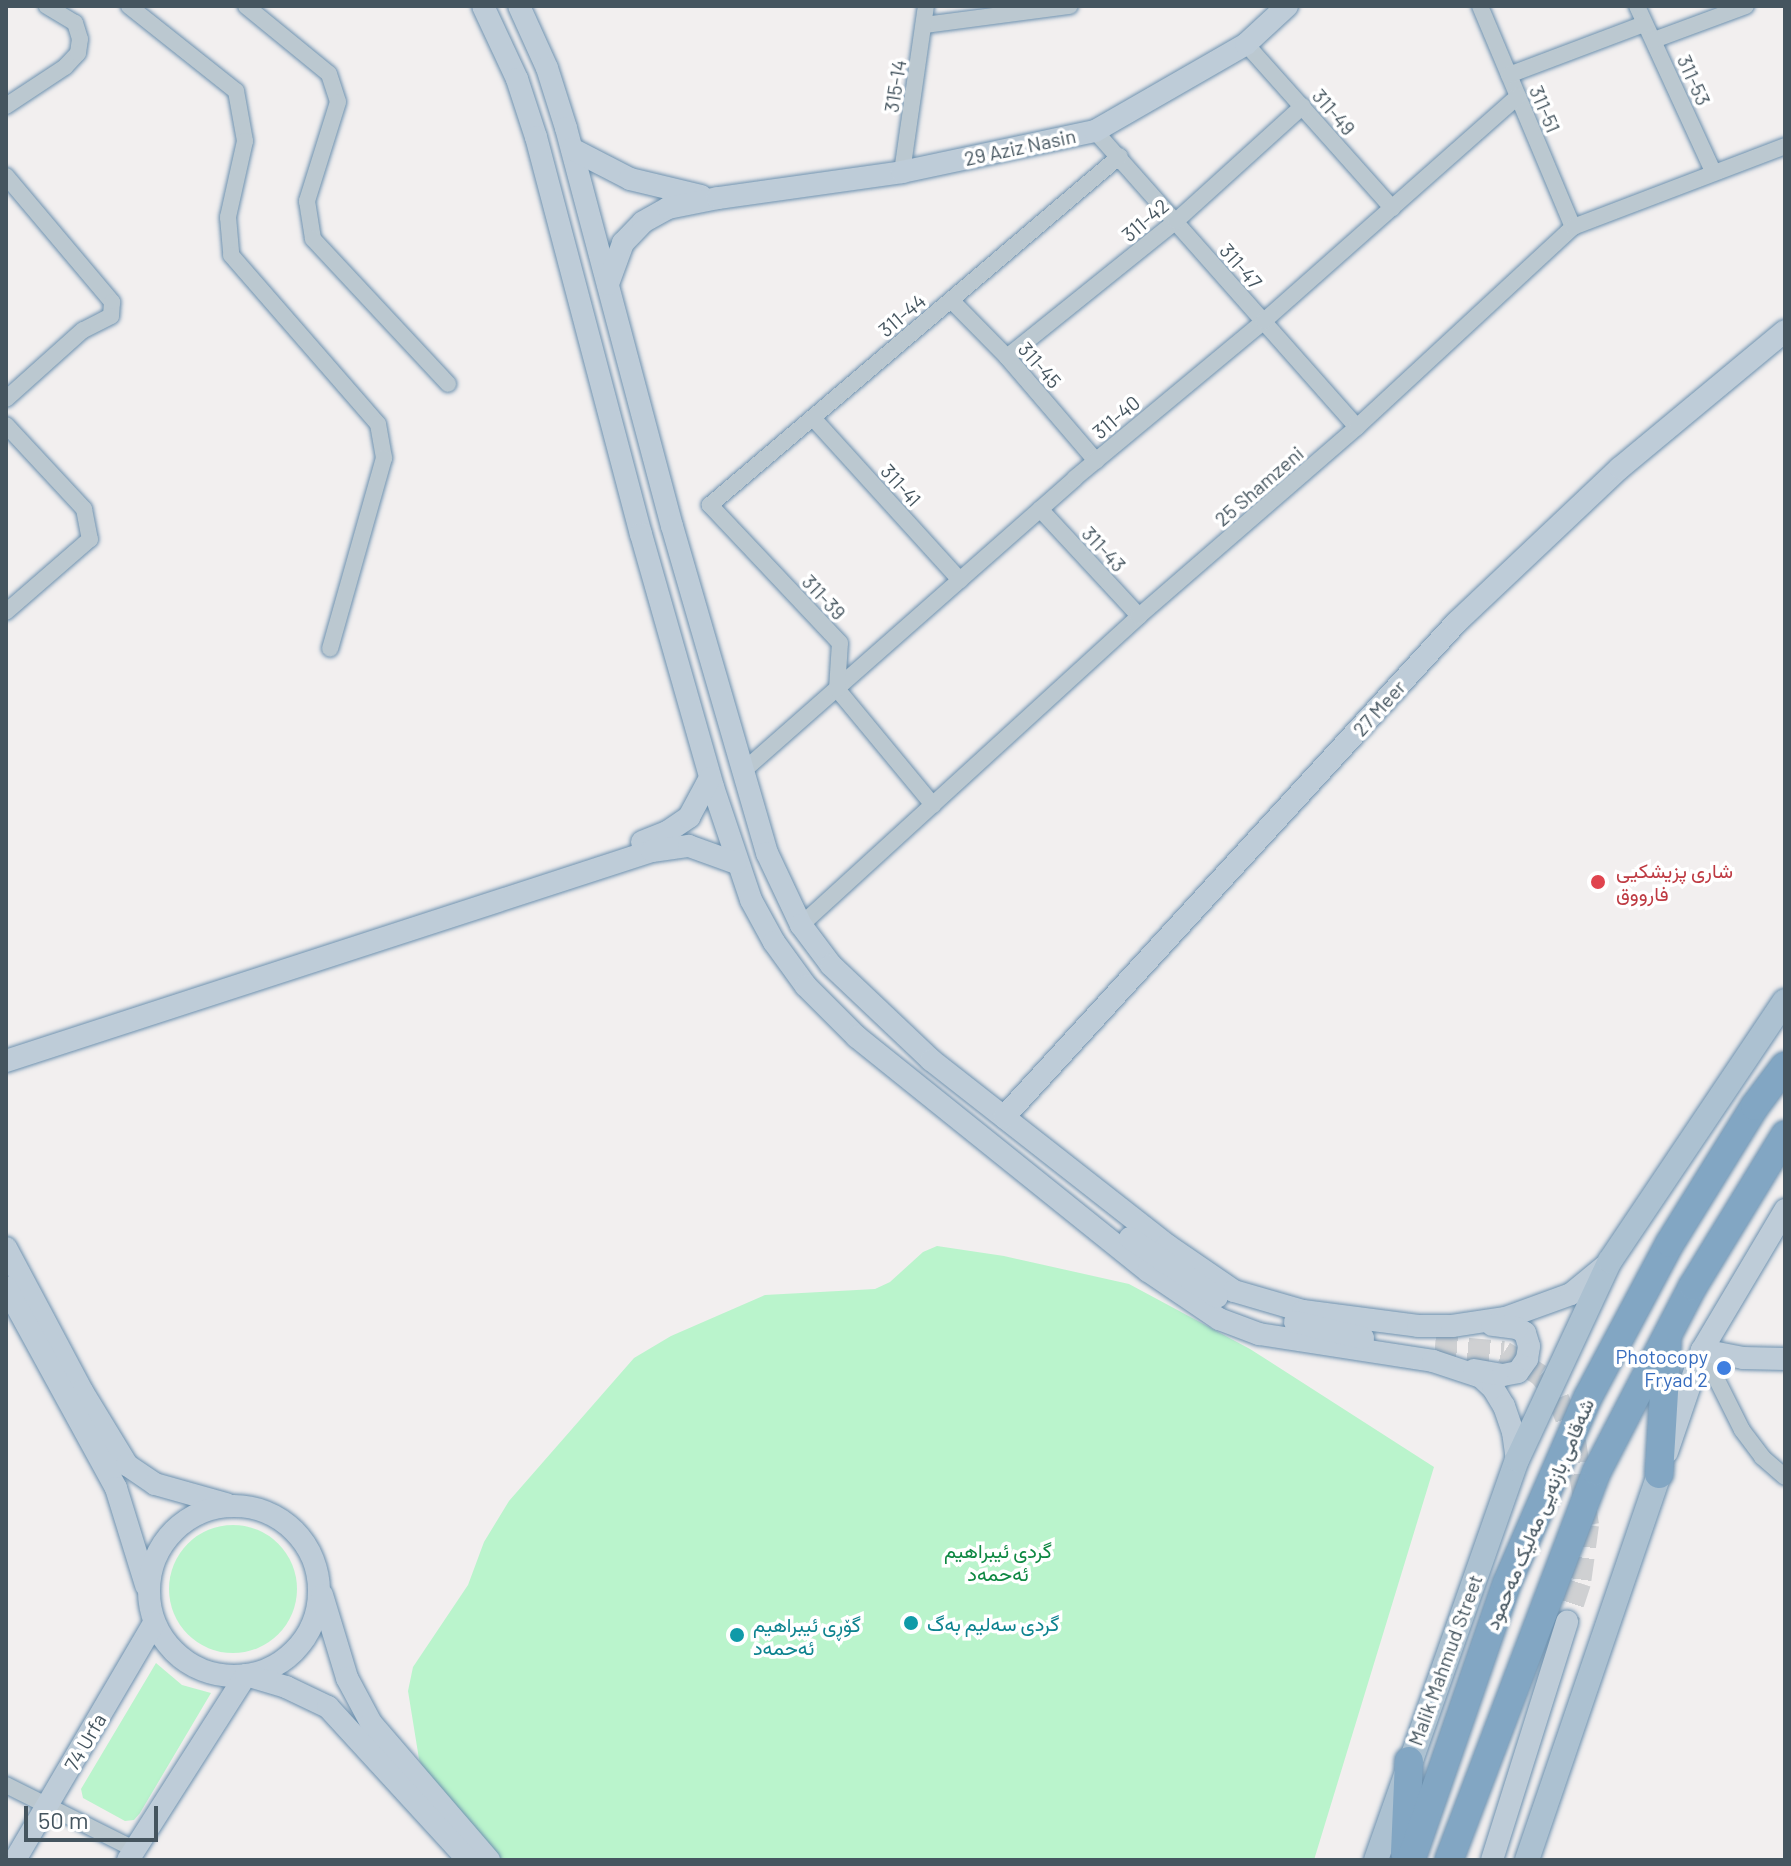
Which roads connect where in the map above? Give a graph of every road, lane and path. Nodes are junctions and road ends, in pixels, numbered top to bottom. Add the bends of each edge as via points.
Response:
1 (47, 6) edge
2 (129, 6) edge
3 (246, 6) edge
4 (483, 6) edge
5 (519, 6) edge
6 (926, 6) edge
7 (1070, 6) edge
8 (1287, 6) edge
9 (1480, 6) edge
10 (1637, 6) edge
11 (1746, 6) edge
12 (1005, 11) edge
13 (1644, 24) junction
14 (925, 25) junction
15 (1654, 40) junction
16 (1246, 44) junction
17 (1509, 75) junction
18 (1518, 96) junction
19 (6, 106) edge
20 (1303, 106) junction
21 (1095, 131) junction
22 (1785, 146) edge
23 (572, 149) junction
24 (1120, 156) junction
25 (1713, 171) junction
26 (902, 172) junction
27 (6, 176) edge
28 (718, 198) junction
29 (1392, 208) junction
30 (1176, 221) junction
31 (1573, 227) junction
32 (608, 288) junction
33 (951, 300) junction
34 (1264, 321) junction
35 (1785, 331) edge
36 (1007, 357) junction
37 (448, 384) dead end
38 (6, 399) edge
39 (813, 418) junction
40 (6, 425) edge
41 (1357, 427) junction
42 (1096, 461) junction
43 (710, 505) joint
44 (1040, 509) junction
45 (672, 526) junction
46 (641, 534) junction
47 (960, 580) junction
48 (6, 612) edge
49 (1139, 616) junction
50 (330, 649) dead end
51 (837, 689) junction
52 (742, 772) junction
53 (710, 778) junction
54 (933, 805) junction
55 (736, 863) junction
56 (801, 925) junction
57 (1785, 1001) edge
58 (882, 1017) junction
59 (6, 1049) edge
60 (6, 1061) edge
61 (1785, 1066) edge
62 (1004, 1117) junction
63 (1785, 1135) edge
64 (1785, 1210) edge
65 (6, 1248) edge
66 (1610, 1261) junction
67 (6, 1287) edge
68 (1475, 1324) junction
69 (1668, 1334) junction
70 (1435, 1346) tunnel mouth
71 (1702, 1350) junction
72 (1785, 1359) edge
73 (1465, 1369) junction
74 (1517, 1460) junction
75 (1659, 1474) junction
76 (1785, 1477) edge
77 (231, 1505) junction
78 (319, 1582) junction
79 (148, 1596) junction
80 (1567, 1622) tunnel mouth
81 (154, 1623) junction
82 (246, 1675) junction
83 (1409, 1761) junction
84 (6, 1785) edge
85 (46, 1808) junction
86 (131, 1855) edge
87 (15, 1860) edge
88 (468, 1860) edge
89 (489, 1860) edge
90 (1376, 1860) edge
91 (1405, 1860) edge
92 (1411, 1860) edge
93 (1449, 1860) edge
94 (1492, 1860) edge
95 (1527, 1860) edge

1 - 19 street via 75,23 78,53
2 - 50 street via 236,91 245,141 228,217 231,255 378,424 384,458
3 - 37 street via 329,74 338,102 307,201 313,239
4 - 46 street via 517,79 536,137
5 - 23 street via 547,68
6 - 14 street, 315-14
7 - 12 street
8 - 16 street, 29 Aziz Nasin
9 - 17 street, 311-51
10 - 13 street, 311-53
11 - 15 street
12 - 14 street
13 - 15 street, 311-53
13 - 17 street
14 - 26 street, 315-14
15 - 25 street, 311-53
16 - 20 street, 311-49
16 - 21 street, 29 Aziz Nasin
17 - 18 street, 311-51
18 - 29 street, 311-40
18 - 31 street, 311-51
20 - 29 street, 311-49
20 - 30 street, 311-42
21 - 24 street, 311-47
21 - 26 street, 29 Aziz Nasin
22 - 25 street, 25 Shamzeni
23 - 28 street, 29 Aziz Nasin via 651,186
23 - 32 street
24 - 30 street, 311-47
24 - 33 street, 311-44
25 - 31 street, 25 Shamzeni
26 - 28 street, 29 Aziz Nasin
27 - 38 street via 112,302 111,316 83,330
28 - 32 street, 29 Aziz Nasin via 668,208 643,222 616,255
29 - 34 street, 311-40
30 - 34 street, 311-47
30 - 36 street, 311-42
31 - 41 street, 25 Shamzeni
32 - 45 street
33 - 36 street, 311-45
33 - 39 street, 311-44
34 - 41 street, 311-47
34 - 42 street, 311-40
35 - 62 street, 27 Meer via 1620,468 1457,622
36 - 42 street, 311-45
39 - 43 street, 311-44
39 - 47 street, 311-41
40 - 48 street via 84,509 90,539
41 - 49 street, 25 Shamzeni
42 - 44 street, 311-40
43 - 51 street, 311-39 via 840,643
44 - 47 street, 311-40
44 - 49 street, 311-43
45 - 46 street
45 - 52 street
46 - 53 street
47 - 51 street, 311-40
49 - 54 street, 25 Shamzeni
51 - 52 street, 311-40
51 - 54 street
52 - 56 street via 771,864
53 - 55 street
53 - 59 street via 689,817 659,835
54 - 56 street, 25 Shamzeni
55 - 60 street via 698,848 652,851
55 - 73 street via 774,942 835,1017 1148,1271 1219,1319 1259,1334
56 - 58 street
57 - 66 main road, Malik Mahmud Street
58 - 62 street
58 - 70 street via 940,1084 1008,1143 1148,1252 1231,1306 1352,1337
61 - 92 highway, شەقامی بازنەیی مەلیک مەحمود via 1670,1243 1588,1397 1507,1583
62 - 68 street via 1234,1291 1268,1304 1335,1316 1418,1326
63 - 69 highway, شەقامی بازنەیی مەلیک مەحمود
64 - 71 street
65 - 77 street via 102,1426 133,1471 166,1489
66 - 68 street via 1571,1294
66 - 74 main road, Malik Mahmud Street
67 - 79 street via 116,1488
68 - 73 street via 1525,1333 1527,1359 1518,1372 1503,1375
69 - 75 highway
69 - 93 highway, شەقامی بازنەیی مەلیک مەحمود via 1597,1471
71 - 72 street
71 - 75 street
71 - 76 street via 1742,1430
73 - 74 street via 1493,1388 1504,1406
74 - 83 main road, Malik Mahmud Street
75 - 95 main road
77 - 78 street via 259,1509 285,1522 305,1542
77 - 79 street via 204,1510 170,1533 155,1556
78 - 82 street via 317,1611 306,1637 274,1666
78 - 89 street via 339,1659 362,1709
79 - 81 street
80 - 94 street
81 - 82 street via 169,1647 191,1665 218,1674
81 - 85 street, 74 Urfa
82 - 86 street
82 - 88 street via 309,1696 336,1714
83 - 90 main road, Malik Mahmud Street
83 - 91 highway
84 - 85 street
85 - 86 street
85 - 87 street, 74 Urfa

